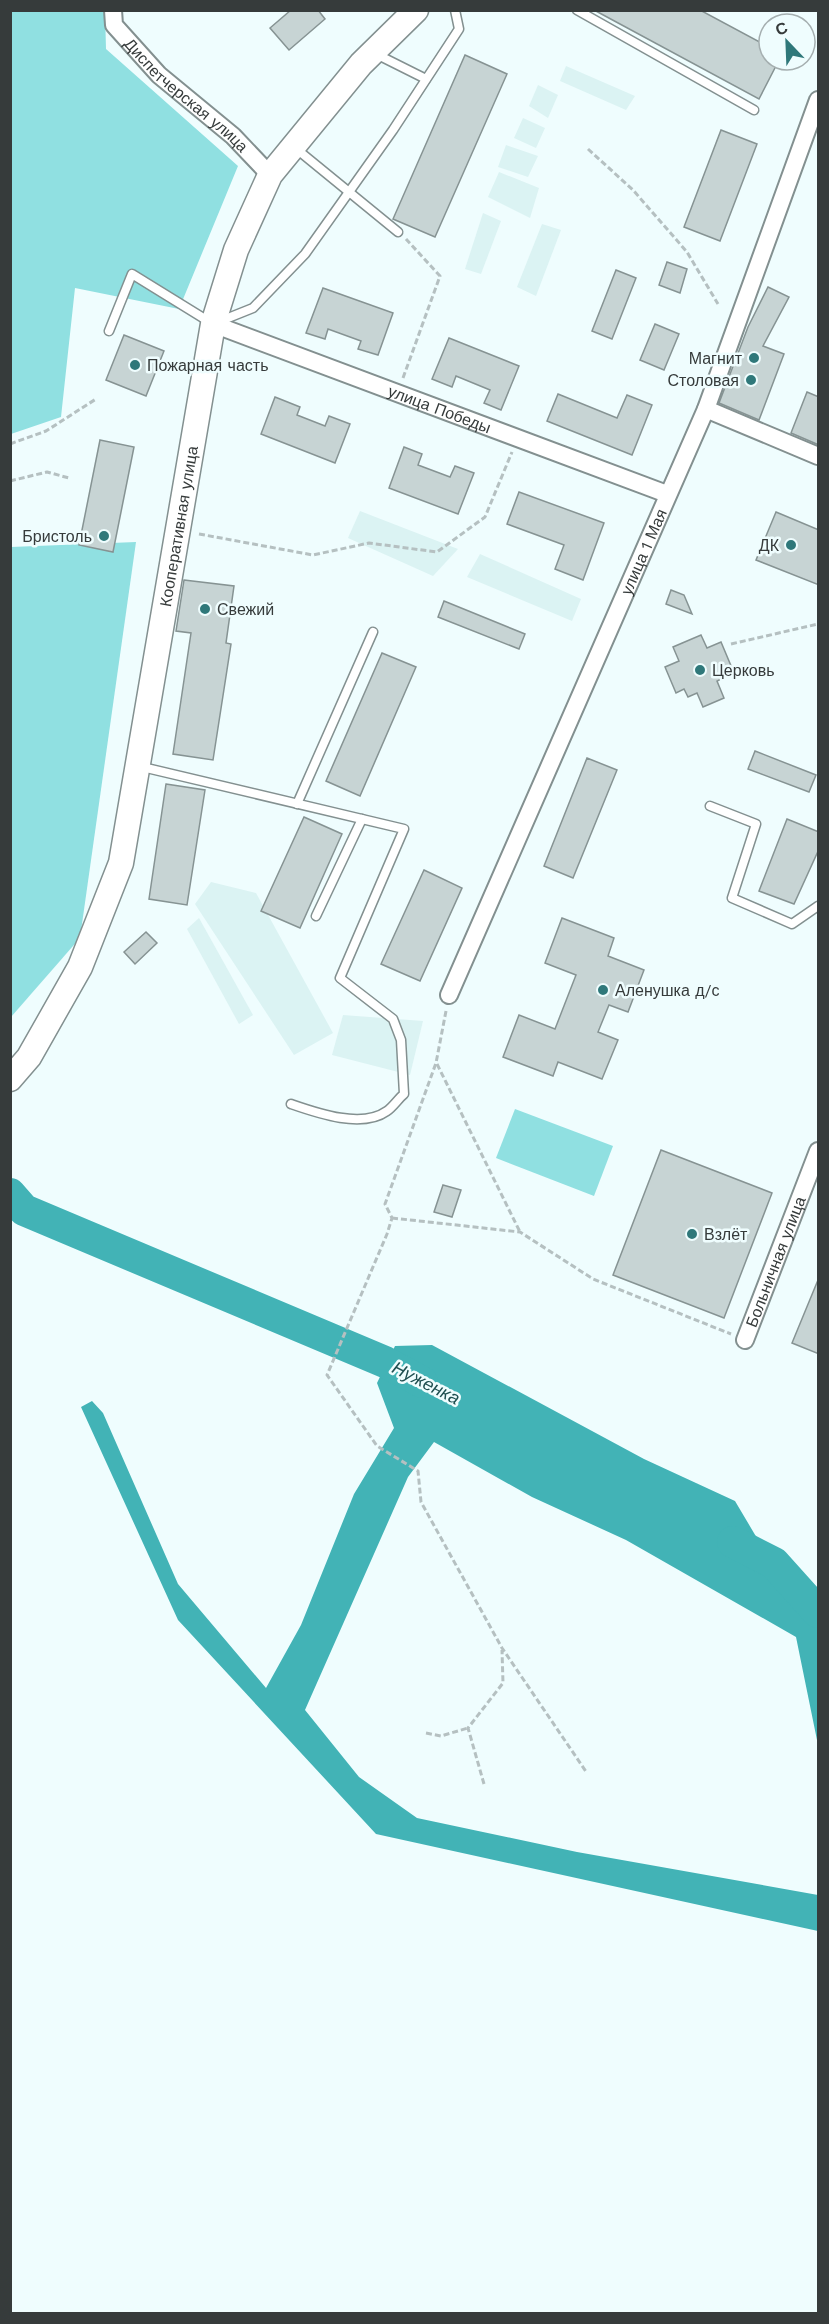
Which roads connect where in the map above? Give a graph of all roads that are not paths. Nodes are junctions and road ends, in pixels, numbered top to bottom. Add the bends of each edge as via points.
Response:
1 (113, 10) edge
2 (416, 10) edge
3 (455, 10) edge
4 (577, 10) edge
5 (373, 53) junction
6 (426, 79) junction
7 (819, 100) edge
8 (754, 110) dead end
9 (293, 147) junction
10 (270, 175) junction
11 (349, 192) junction
12 (398, 232) road end
13 (213, 324) junction
14 (109, 331) dead end
15 (706, 409) junction
16 (819, 456) edge
17 (667, 494) junction
18 (373, 632) dead end
19 (138, 766) junction
20 (297, 804) junction
21 (710, 806) dead end
22 (362, 819) junction
23 (819, 906) edge
24 (316, 916) dead end
25 (449, 995) road end
26 (10, 1079) edge
27 (291, 1104) dead end
28 (819, 1151) edge
29 (745, 1340) road end

1 - 10 street, Диспетчерская улица via 114,25 159,75 233,136
2 - 5 street, Кооперативная улица
3 - 6 lane via 459,29
4 - 8 lane
5 - 6 lane
5 - 9 street, Кооперативная улица
6 - 11 lane
7 - 15 street, улица 1 Мая
9 - 10 street, Кооперативная улица
9 - 11 lane
10 - 13 street, Кооперативная улица via 236,250
11 - 12 lane
11 - 13 lane via 305,254 253,308
13 - 14 lane via 132,274
13 - 17 street, улица Победы
13 - 19 street, Кооперативная улица
15 - 16 street
15 - 17 street, улица 1 Мая
17 - 25 street, улица 1 Мая
18 - 20 lane
19 - 20 lane
19 - 26 street, Кооперативная улица via 121,863 80,967 29,1057
20 - 22 lane
21 - 23 lane via 756,824 732,898 792,924
22 - 24 lane
22 - 27 lane via 404,829 340,978 393,1019 400,1041 404,1094 386,1112 355,1120
28 - 29 street, Больничная улица

